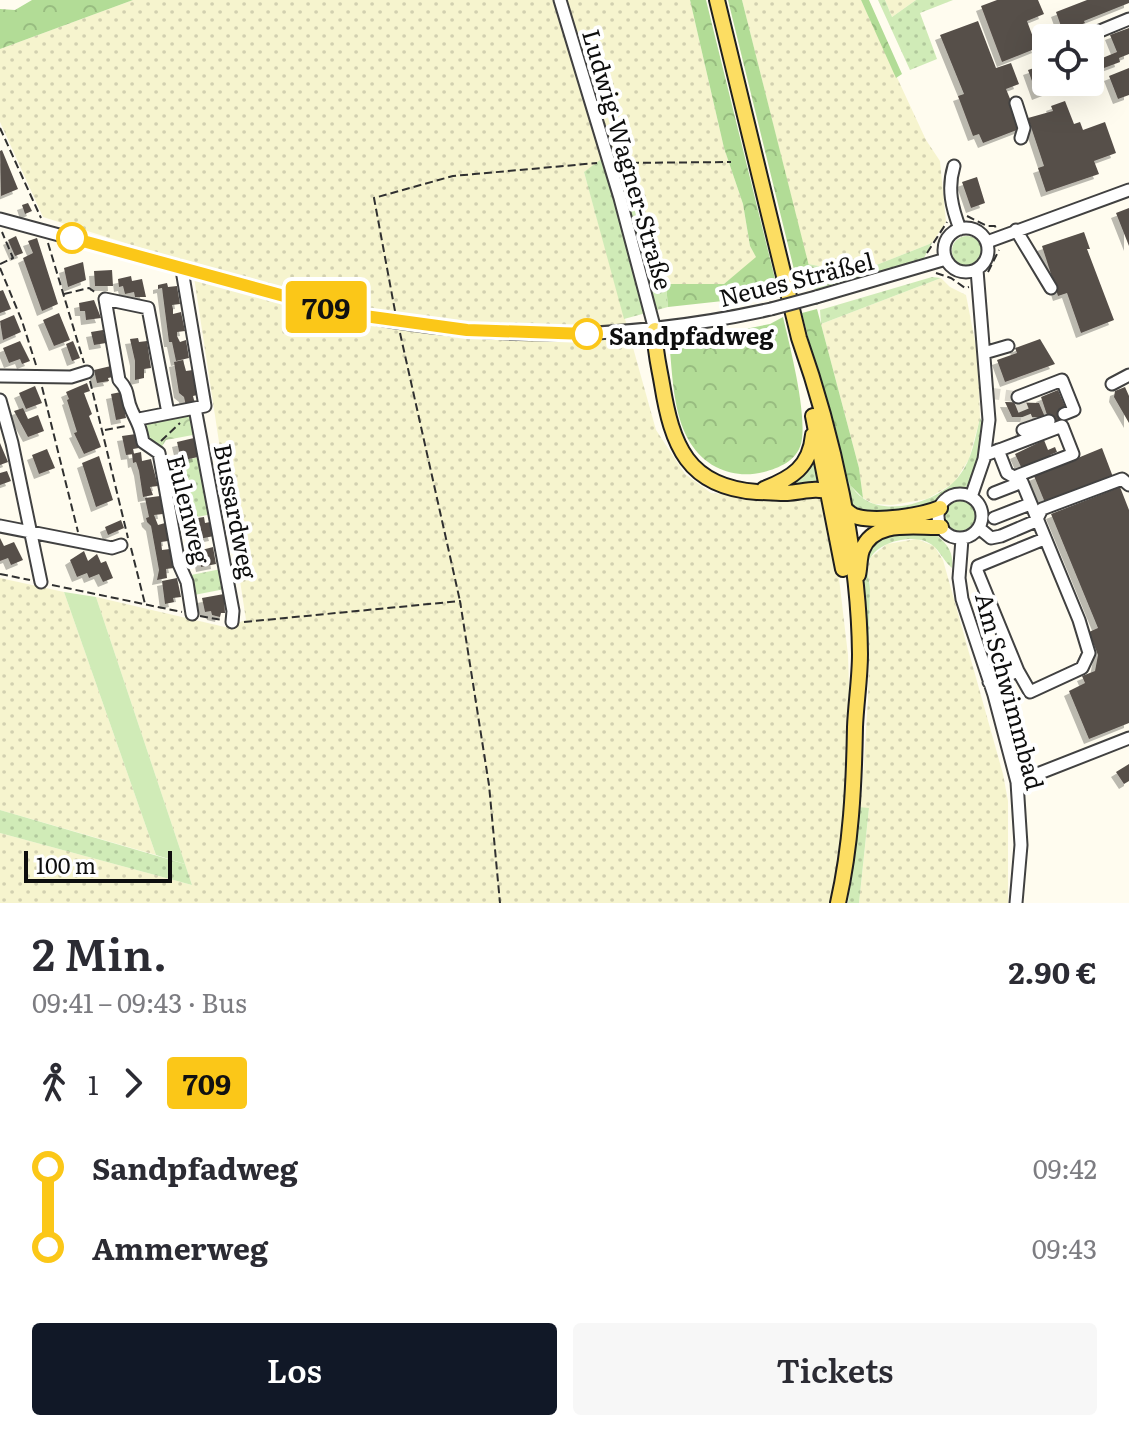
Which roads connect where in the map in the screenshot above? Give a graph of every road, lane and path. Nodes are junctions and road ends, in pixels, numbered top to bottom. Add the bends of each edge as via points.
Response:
1 (560, 0) edge
2 (717, 0) edge
3 (1129, 19) edge
4 (1104, 29) edge
5 (1016, 103) dead end
6 (0, 128) edge
7 (1021, 138) dead end
8 (609, 162) junction
9 (731, 162) dead end
10 (954, 166) dead end
11 (1129, 190) edge
12 (0, 219) edge
13 (0, 226) edge
14 (960, 229) junction
15 (1016, 230) junction
16 (45, 231) junction
17 (987, 242) junction
18 (946, 259) junction
19 (0, 266) edge
20 (185, 270) junction
21 (977, 270) junction
22 (962, 272) junction
23 (1051, 288) dead end
24 (63, 294) junction
25 (105, 299) junction
26 (979, 308) junction
27 (397, 321) junction
28 (655, 330) junction
29 (799, 338) junction
30 (1008, 346) dead end
31 (984, 353) junction
32 (87, 372) junction
33 (1129, 375) edge
34 (0, 376) edge
35 (39, 376) junction
36 (1112, 384) dead end
37 (1018, 397) dead end
38 (0, 400) edge
39 (195, 408) junction
40 (182, 410) junction
41 (812, 412) junction
42 (168, 413) junction
43 (1064, 414) dead end
44 (139, 421) junction
45 (1049, 421) dead end
46 (3, 423) edge
47 (103, 430) junction
48 (1023, 430) dead end
49 (998, 450) junction
50 (159, 453) junction
51 (985, 455) junction
52 (1129, 485) edge
53 (756, 492) junction
54 (830, 492) junction
55 (994, 493) dead end
56 (971, 497) junction
57 (1030, 504) junction
58 (842, 506) junction
59 (940, 508) junction
60 (994, 518) dead end
61 (1036, 521) junction
62 (0, 526) edge
63 (941, 527) junction
64 (979, 528) junction
65 (32, 533) junction
66 (962, 539) junction
67 (1044, 539) junction
68 (80, 541) junction
69 (121, 545) dead end
70 (0, 574) edge
71 (41, 582) junction
72 (855, 583) junction
73 (460, 601) junction
74 (145, 605) junction
75 (192, 614) junction
76 (232, 622) junction
77 (1018, 671) junction
78 (989, 682) junction
79 (856, 684) junction
80 (1129, 738) edge
81 (1017, 782) junction
82 (500, 903) edge
83 (838, 903) edge
84 (1016, 903) edge

1 - 8 street, Ludwig-Wagner-Straße
2 - 29 main road
3 - 4 street
5 - 7 street via 1024,128
6 - 16 path
8 - 9 path
8 - 27 path via 453,176 374,198
8 - 28 street, Ludwig-Wagner-Straße
10 - 14 street via 950,187
11 - 15 street
12 - 16 street, Neues Sträßel
13 - 19 path via 13,258
14 - 17 street via 976,231
14 - 18 street via 948,238
15 - 17 street
15 - 23 street
16 - 20 street, Neues Sträßel
16 - 24 path
17 - 21 street via 987,258
18 - 22 street
18 - 28 street, Neues Sträßel, bridge via 771,309
19 - 35 path
20 - 27 street, Neues Sträßel via 350,314
20 - 39 street, Bussardweg via 205,406
21 - 22 street
21 - 26 street
22 - 26 street
24 - 25 path via 89,288
24 - 32 path
25 - 42 street via 148,308
25 - 44 street, Eulenweg via 119,380
26 - 31 street
27 - 28 street, Neues Sträßel via 537,334
27 - 73 path
28 - 53 main road via 669,426 680,450 694,469 716,484
29 - 41 main road
29 - 58 main road
30 - 31 street
31 - 51 street via 989,420
32 - 35 street
32 - 47 path
33 - 36 street
34 - 35 street
35 - 68 path
37 - 43 street via 1062,380 1074,410
38 - 46 street
39 - 40 street
39 - 76 street, Bussardweg
40 - 42 street
40 - 50 path via 181,423 159,443
41 - 53 main road via 808,459 788,479
41 - 54 main road
42 - 44 street
44 - 47 path
44 - 50 street, Eulenweg via 143,442
45 - 48 street
46 - 65 street
47 - 74 path
49 - 49 street via 1014,477 1073,454 1062,426
49 - 51 street
50 - 75 street, Eulenweg
51 - 56 street
52 - 61 street via 1122,479 1042,509
53 - 54 main road
54 - 79 main road
55 - 57 street via 1022,482
56 - 59 street via 956,495
56 - 64 street via 982,511
57 - 60 street
57 - 61 street
58 - 59 main road via 868,518 922,515
58 - 72 main road
59 - 63 street
61 - 64 street via 995,538
61 - 67 street
62 - 65 street
63 - 66 street
63 - 72 main road via 877,532 863,548
64 - 66 street
65 - 68 street
65 - 71 street
66 - 78 street, Am Schwimmbad via 962,599
67 - 77 street via 978,566 977,571
67 - 77 street via 1089,653 1082,668 1030,692
68 - 69 street
70 - 71 path
71 - 74 path
72 - 79 main road via 860,656
73 - 76 path
73 - 82 path via 489,785
74 - 75 path
75 - 76 path
77 - 78 street
78 - 81 street, Am Schwimmbad
79 - 83 main road via 851,817
80 - 81 street
81 - 84 street, Am Schwimmbad via 1021,815

